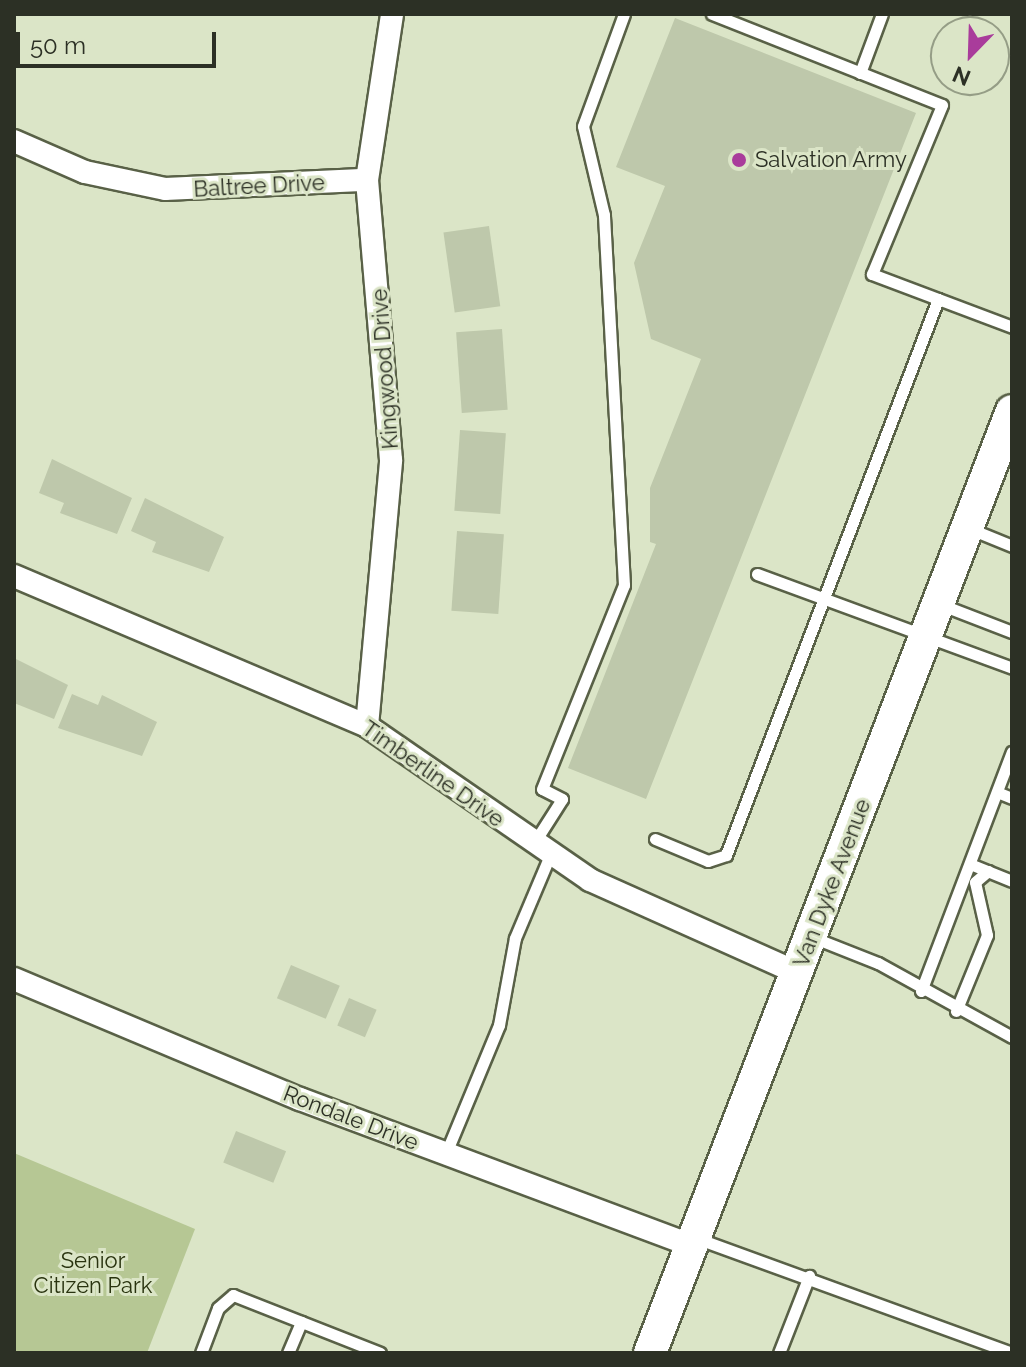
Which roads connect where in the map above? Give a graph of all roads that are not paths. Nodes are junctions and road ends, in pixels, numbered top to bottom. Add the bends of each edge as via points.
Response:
1 (392, 14) edge
2 (624, 14) edge
3 (712, 14) edge
4 (882, 14) edge
5 (860, 73) junction
6 (14, 141) edge
7 (367, 180) junction
8 (938, 299) junction
9 (1012, 327) edge
10 (1011, 416) edge
11 (967, 528) junction
12 (1012, 546) edge
13 (757, 574) dead end
14 (14, 576) edge
15 (823, 600) junction
16 (939, 603) junction
17 (1012, 632) edge
18 (925, 641) junction
19 (1012, 668) edge
20 (367, 726) junction
21 (1012, 752) edge
22 (997, 792) junction
23 (1012, 798) edge
24 (655, 839) dead end
25 (542, 850) junction
26 (970, 864) junction
27 (988, 871) junction
28 (1012, 881) edge
29 (811, 937) junction
30 (798, 973) junction
31 (14, 979) edge
32 (921, 991) junction
33 (956, 1011) junction
34 (1012, 1037) edge
35 (446, 1153) junction
36 (694, 1242) junction
37 (809, 1276) junction
38 (301, 1322) junction
39 (201, 1353) edge
40 (288, 1353) edge
41 (380, 1353) edge
42 (650, 1353) edge
43 (779, 1353) edge
44 (1012, 1353) edge

1 - 7 street, Kingwood Drive
2 - 25 lane via 583,126 604,215 624,585 542,789 562,799
3 - 5 lane
4 - 5 lane
5 - 8 lane via 942,105 872,274
6 - 7 street, Baltree Drive via 85,172 165,189
7 - 20 street, Kingwood Drive via 391,460
8 - 9 lane
8 - 15 lane
10 - 11 main road, Van Dyke Avenue
11 - 12 lane
11 - 16 main road, Van Dyke Avenue
13 - 15 lane
14 - 20 street, Timberline Drive
15 - 18 lane
15 - 24 lane via 726,855 708,861
16 - 17 lane
16 - 18 main road, Van Dyke Avenue
18 - 19 lane
18 - 29 main road, Van Dyke Avenue
20 - 25 street, Timberline Drive
21 - 22 lane
22 - 23 lane
22 - 26 lane
25 - 30 street, Timberline Drive
25 - 35 lane via 515,938 499,1025
26 - 27 lane
26 - 32 lane
27 - 28 lane
27 - 33 lane via 975,882 987,935
29 - 30 main road, Van Dyke Avenue
29 - 32 lane via 878,963
30 - 36 main road, Van Dyke Avenue
31 - 35 street, Rondale Drive
32 - 33 lane
33 - 34 lane
35 - 36 street, Rondale Drive
36 - 37 lane
36 - 42 main road, Van Dyke Avenue
37 - 43 lane
37 - 44 lane
38 - 39 lane via 233,1295 218,1308
38 - 40 lane
38 - 41 lane

